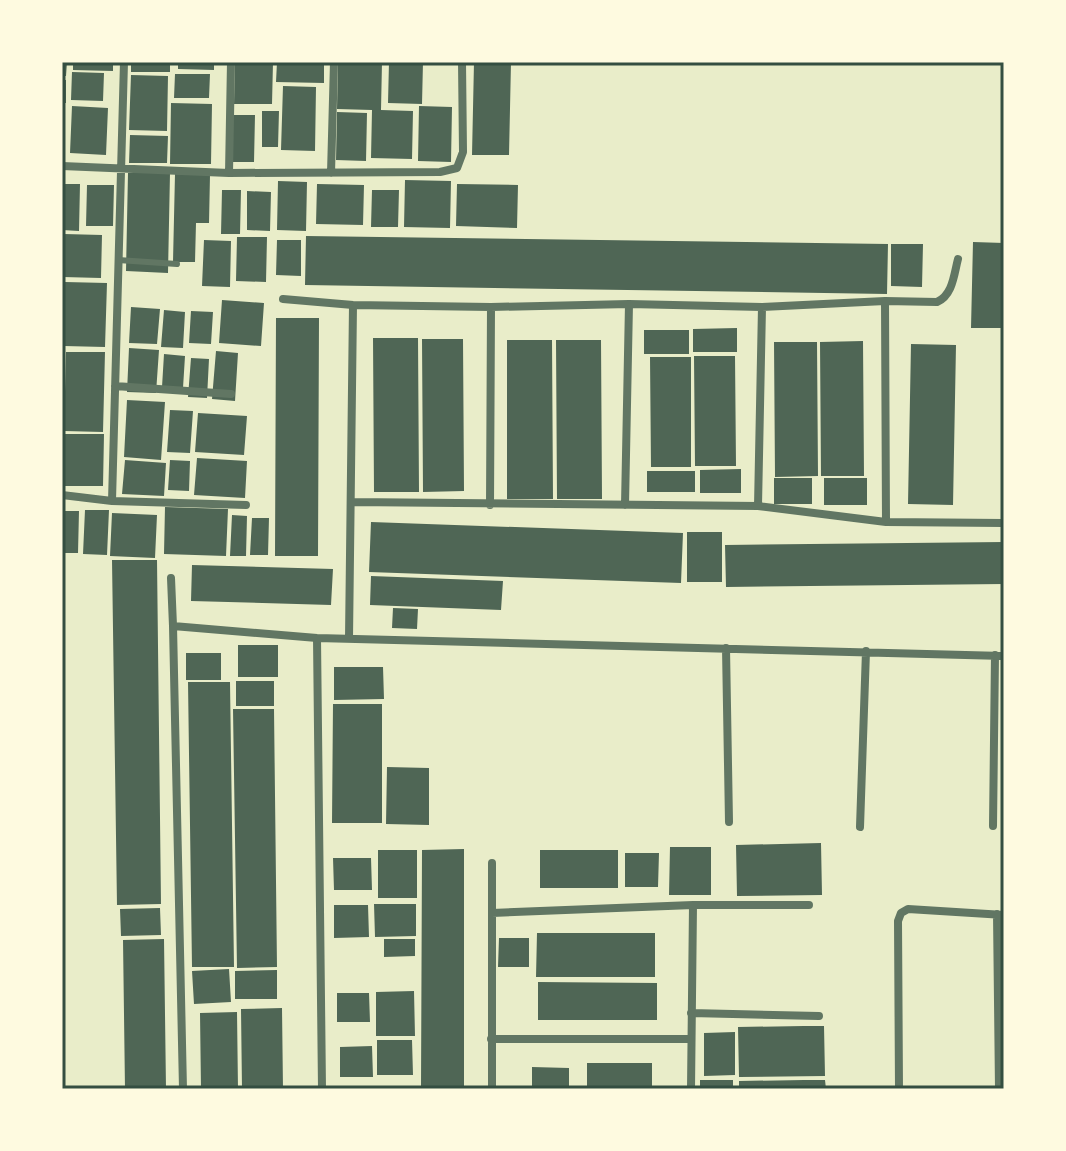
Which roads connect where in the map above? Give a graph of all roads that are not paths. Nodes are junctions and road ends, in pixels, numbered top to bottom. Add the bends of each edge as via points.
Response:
1 (124, 62) edge
2 (231, 62) edge
3 (334, 62) edge
4 (462, 62) edge
5 (62, 166) edge
6 (120, 169) junction
7 (229, 173) junction
8 (331, 173) junction
9 (958, 259) dead end
10 (118, 260) junction
11 (177, 264) dead end
12 (283, 299) dead end
13 (885, 301) junction
14 (629, 304) junction
15 (353, 305) junction
16 (491, 307) junction
17 (762, 307) junction
18 (115, 386) junction
19 (231, 394) dead end
20 (62, 495) edge
21 (112, 501) junction
22 (351, 502) junction
23 (246, 505) dead end
24 (490, 505) junction
25 (625, 505) junction
26 (758, 506) junction
27 (886, 522) junction
28 (1003, 523) edge
29 (171, 578) dead end
30 (173, 626) junction
31 (317, 638) junction
32 (349, 639) junction
33 (726, 648) junction
34 (866, 651) junction
35 (1000, 656) edge
36 (729, 822) dead end
37 (993, 826) dead end
38 (860, 827) dead end
39 (492, 863) dead end
40 (693, 905) junction
41 (809, 905) dead end
42 (492, 913) junction
43 (1000, 914) edge
44 (691, 1013) junction
45 (819, 1016) dead end
46 (491, 1039) junction
47 (690, 1039) junction
48 (183, 1089) edge
49 (322, 1089) edge
50 (492, 1089) edge
51 (691, 1089) edge
52 (899, 1089) edge
53 (999, 1089) edge

1 - 6 street
2 - 7 street
3 - 8 street
4 - 8 street via 463,152 457,168
5 - 6 street
6 - 7 street
6 - 10 street
7 - 8 street
9 - 13 street via 944,299
10 - 11 lane
10 - 18 street
12 - 15 street
13 - 17 street
13 - 27 street
14 - 16 street
14 - 17 street
14 - 25 street
15 - 16 street
15 - 22 street
16 - 24 street
17 - 26 street
18 - 19 street
18 - 21 street
20 - 21 street
21 - 23 street
22 - 24 street
22 - 32 street
24 - 25 street
25 - 26 street
26 - 27 street
27 - 28 street
29 - 30 street
30 - 31 street
30 - 48 street
31 - 32 street
31 - 49 street
32 - 33 street
33 - 34 street
33 - 36 street
34 - 35 street
34 - 38 street
35 - 37 street
39 - 42 street
40 - 41 street
40 - 42 street
40 - 44 street
42 - 46 street
43 - 52 street via 908,909 901,913
43 - 53 street
44 - 45 street
44 - 47 street
46 - 47 street
46 - 50 street
47 - 51 street

